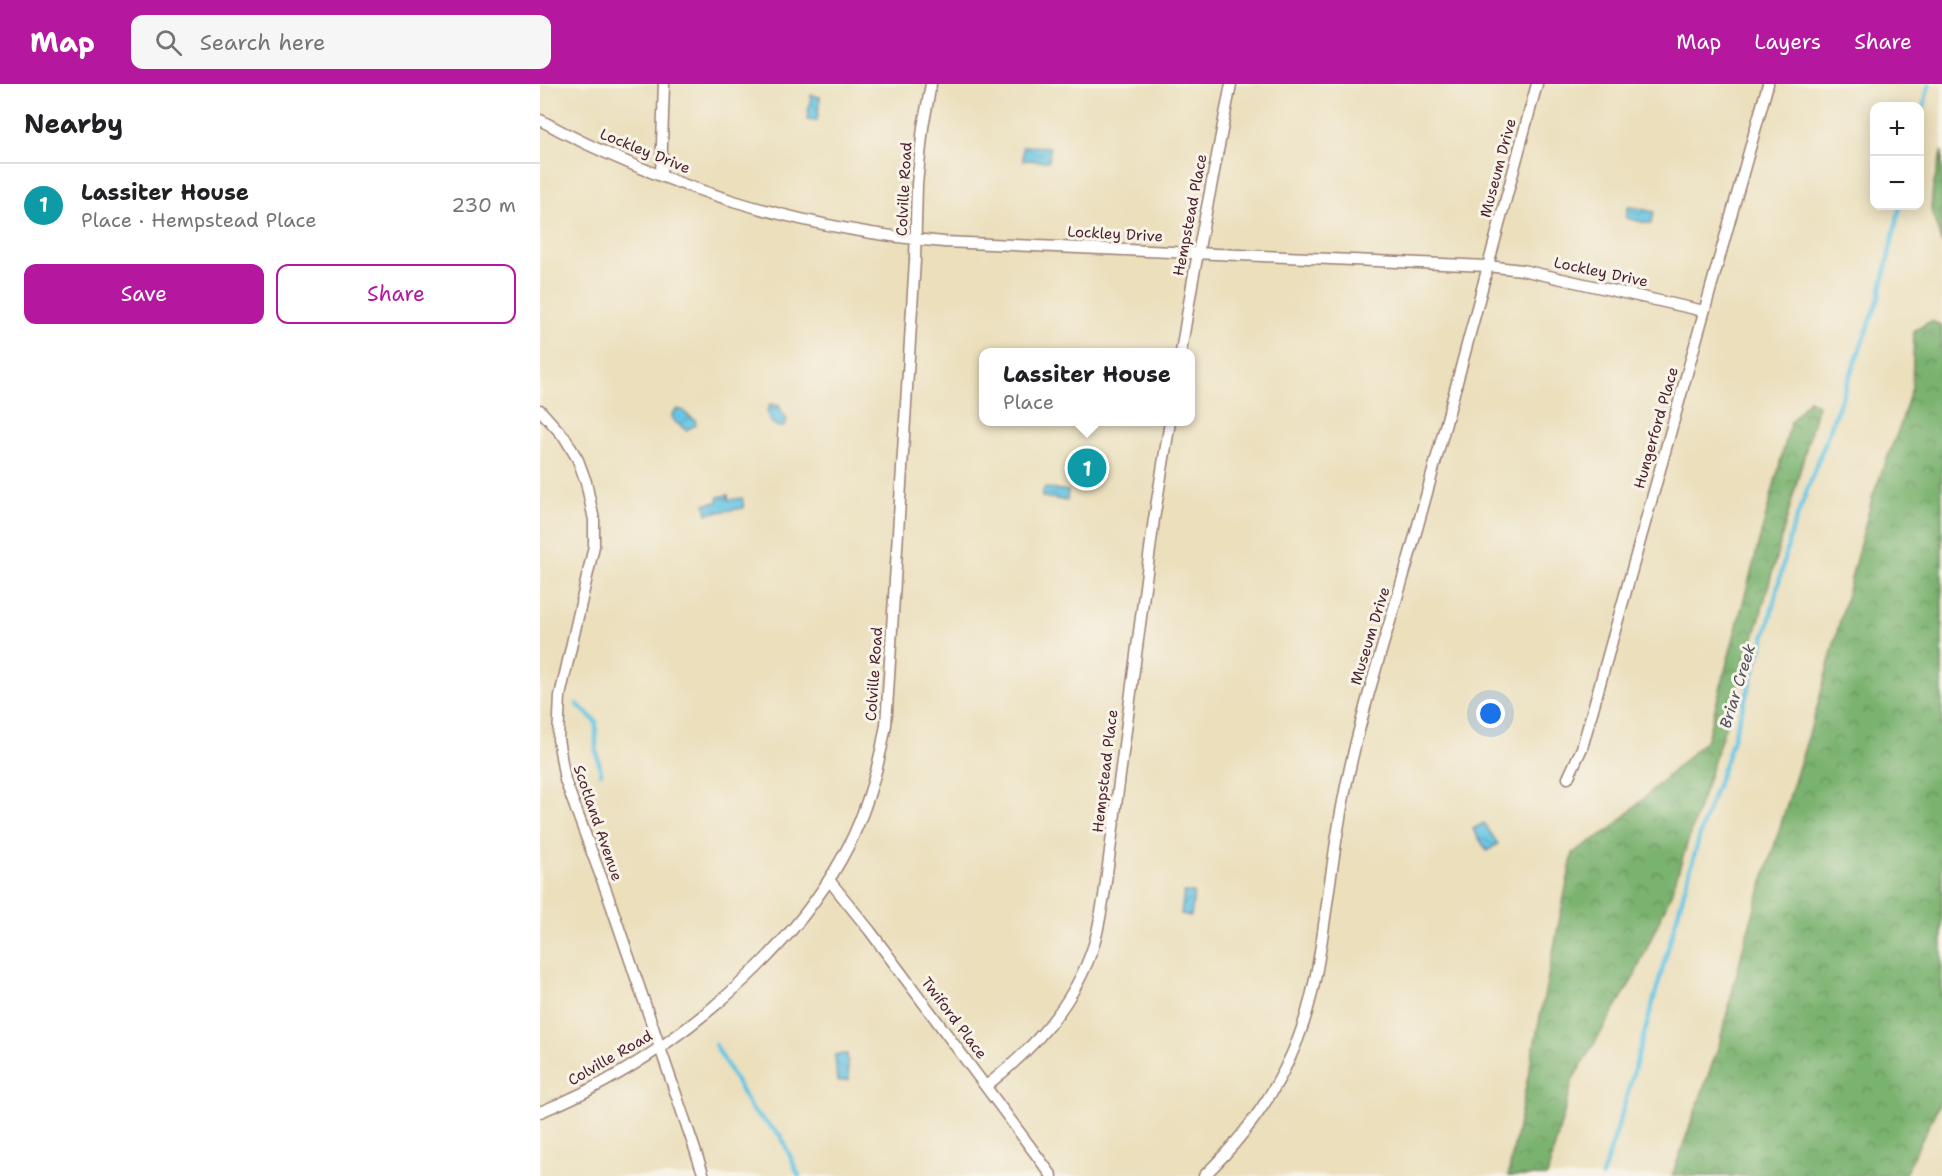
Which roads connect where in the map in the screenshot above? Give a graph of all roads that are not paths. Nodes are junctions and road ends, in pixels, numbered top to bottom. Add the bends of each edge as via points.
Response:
1 (664, 84) edge
2 (931, 84) edge
3 (1231, 84) edge
4 (1537, 84) edge
5 (1767, 84) edge
6 (540, 120) edge
7 (662, 175) junction
8 (916, 240) junction
9 (1198, 253) junction
10 (1487, 266) junction
11 (1704, 311) junction
12 (1182, 348) edge
13 (540, 410) edge
14 (1169, 426) edge
15 (1568, 778) dead end
16 (829, 880) junction
17 (660, 1046) junction
18 (987, 1086) junction
19 (540, 1112) edge
20 (704, 1176) edge
21 (1052, 1176) edge
22 (1203, 1176) edge

1 - 7 street
2 - 8 street, Colville Road via 919,154
3 - 9 street, Hempstead Place
4 - 10 street, Museum Drive
5 - 11 street, Hungerford Place
6 - 7 street, Lockley Drive
7 - 8 street, Lockley Drive via 821,224
8 - 9 street, Lockley Drive
8 - 16 street, Colville Road via 886,725 861,820
9 - 10 street, Lockley Drive
9 - 12 street, Hempstead Place
10 - 11 street, Lockley Drive via 1522,270
10 - 22 street, Museum Drive via 1349,769 1308,1009 1297,1041 1258,1113
11 - 15 street, Hungerford Place via 1582,748
13 - 17 street, Scotland Avenue via 578,460 594,520 594,546 560,696 558,739 562,766
14 - 18 street, Hempstead Place via 1095,941 1078,982 1051,1024
16 - 17 street, Colville Road via 806,912 749,975 698,1020
16 - 18 street, Twiford Place
17 - 19 street, Colville Road via 601,1083
17 - 20 street, Scotland Avenue
18 - 21 street, Twiford Place

